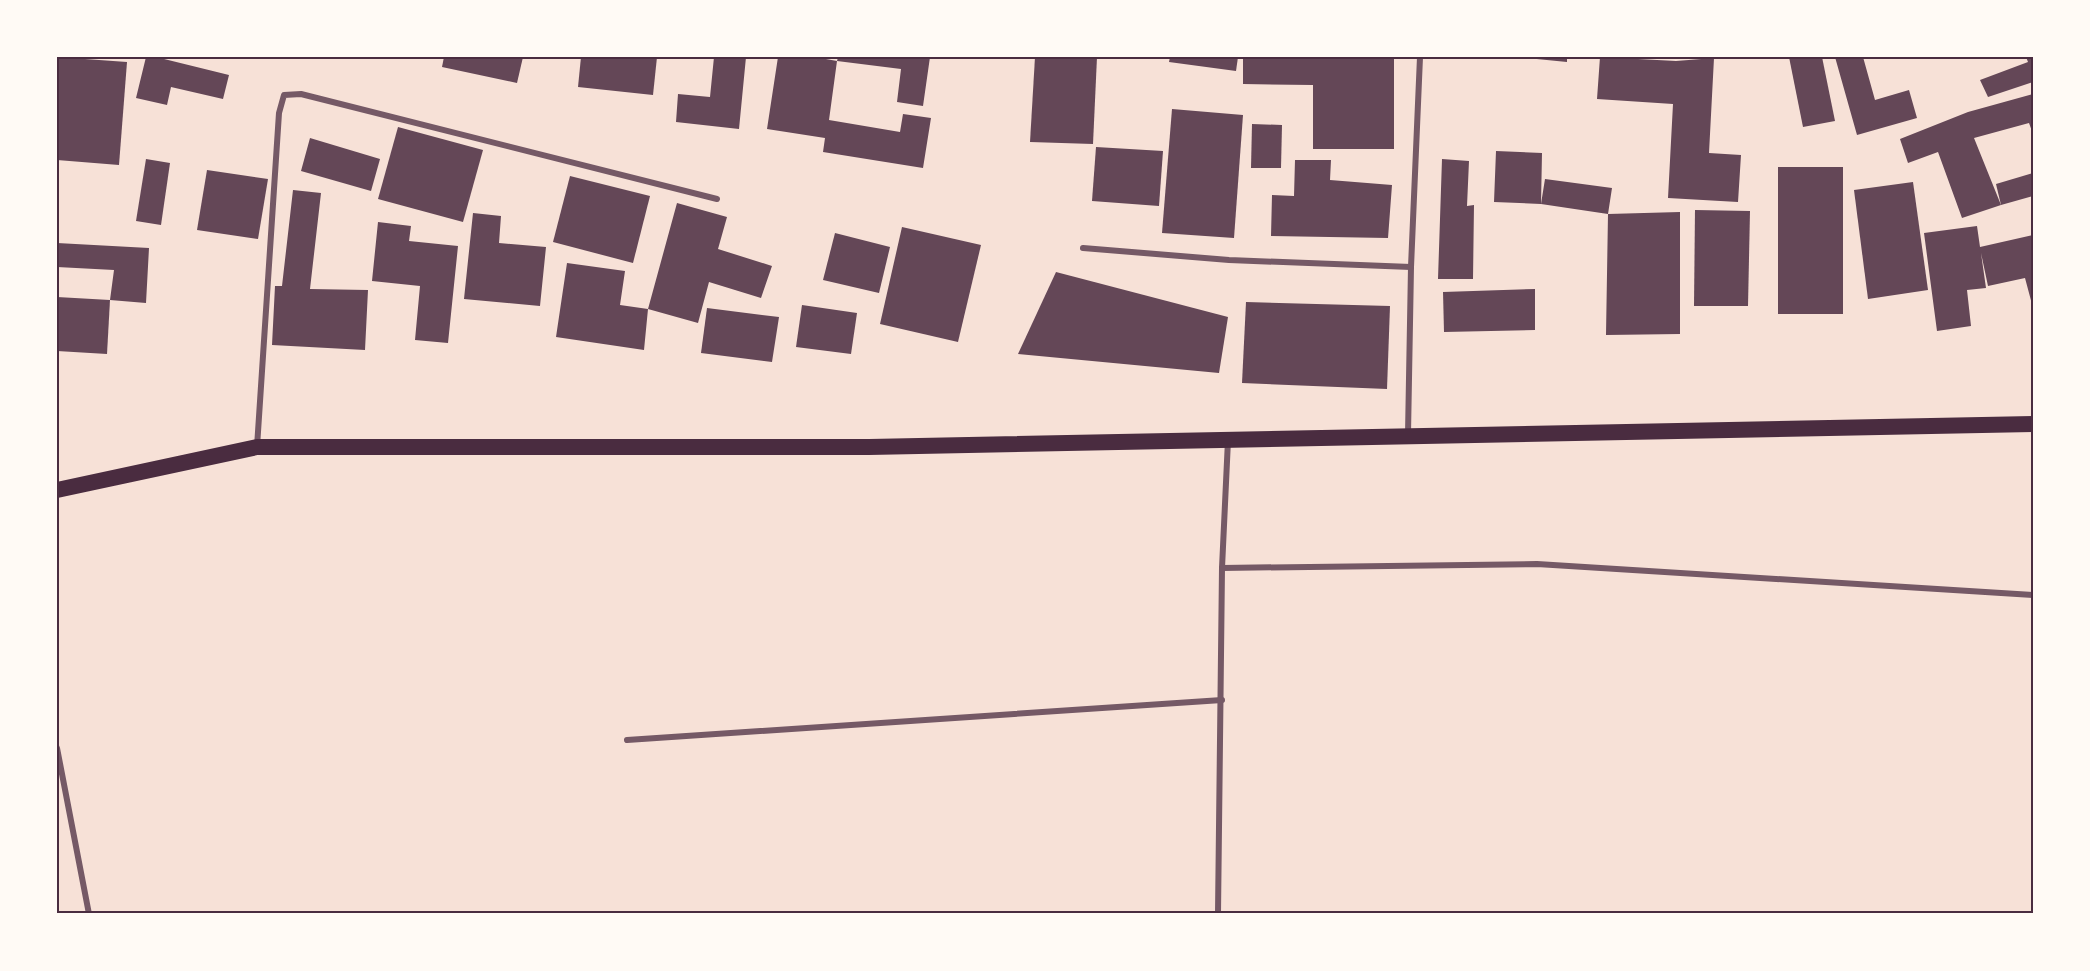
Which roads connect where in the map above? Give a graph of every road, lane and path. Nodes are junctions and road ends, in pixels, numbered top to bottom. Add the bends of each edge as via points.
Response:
1 (1420, 57) edge
2 (717, 199) dead end
3 (1083, 248) dead end
4 (1411, 267) junction
5 (2033, 424) edge
6 (1408, 437) junction
7 (1228, 440) junction
8 (256, 447) junction
9 (57, 490) edge
10 (1222, 568) junction
11 (2033, 595) edge
12 (1222, 700) junction
13 (627, 740) dead end
14 (57, 748) edge
15 (89, 914) edge
16 (1218, 914) edge

1 - 4 street
2 - 8 street via 302,94 284,95 279,113
3 - 4 street via 1229,260
4 - 6 street
5 - 6 highway
6 - 7 highway
7 - 8 highway via 869,447
7 - 10 street
8 - 9 highway
10 - 11 street via 1537,564
10 - 12 street
12 - 13 street
12 - 16 street
14 - 15 street

